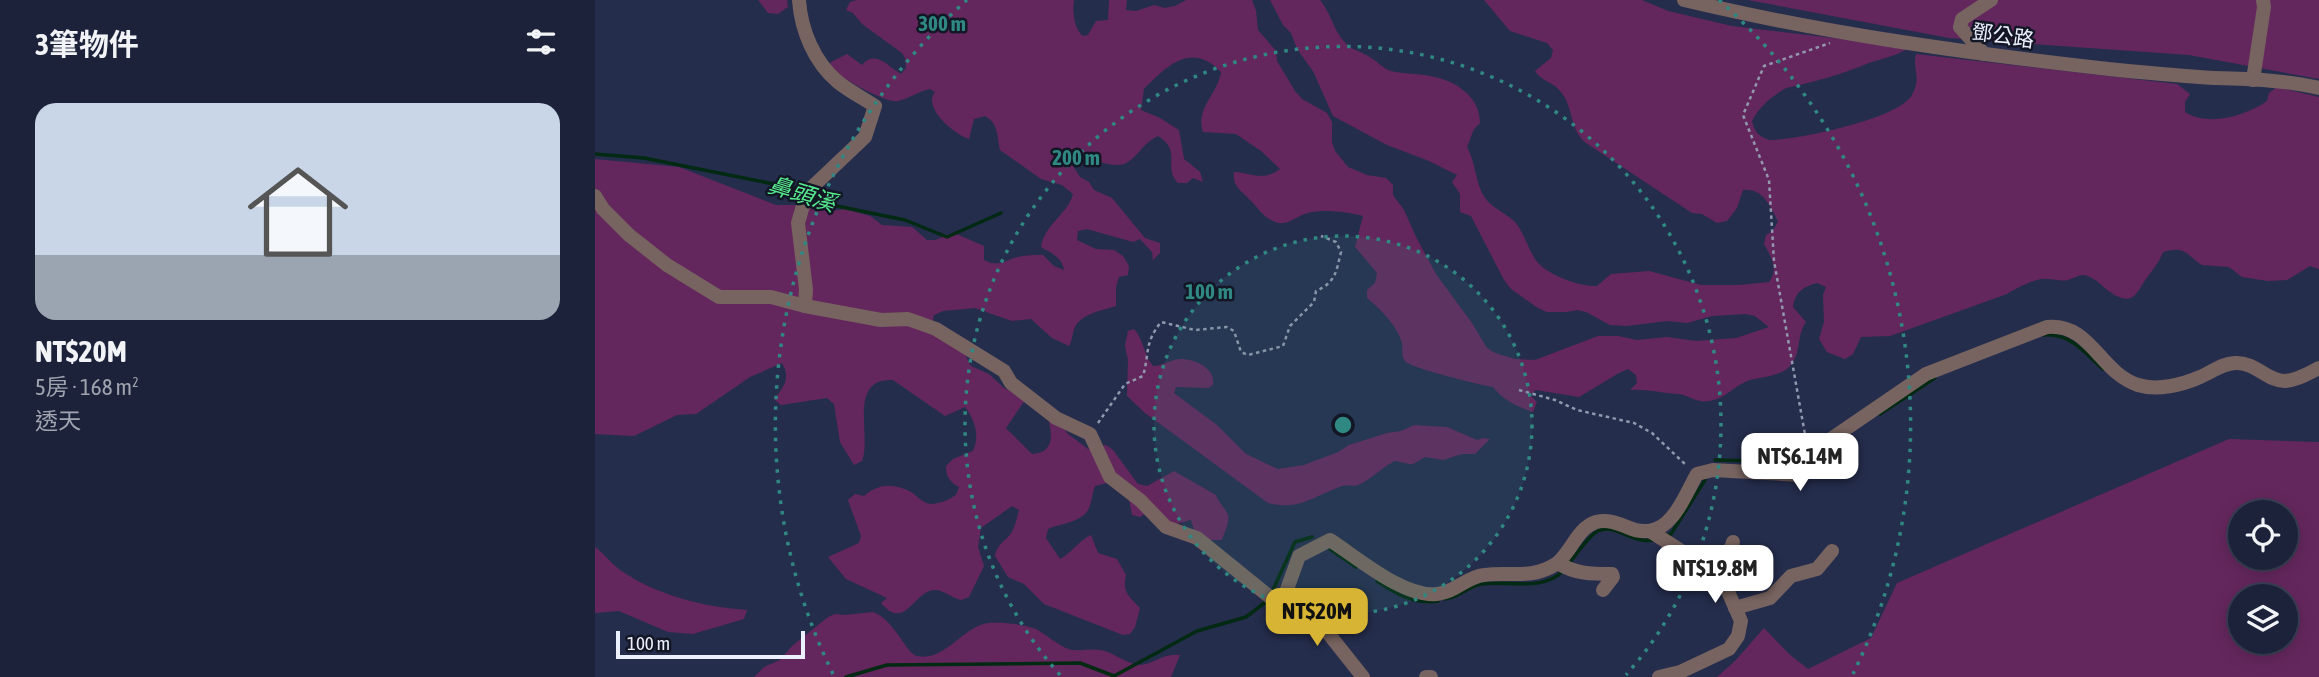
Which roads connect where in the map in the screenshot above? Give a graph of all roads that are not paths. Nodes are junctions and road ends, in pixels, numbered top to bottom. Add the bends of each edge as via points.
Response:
1 (799, 0) edge
2 (1684, 0) edge
3 (1991, 0) edge
4 (2263, 0) edge
5 (1984, 54) junction
6 (2253, 80) junction
7 (2319, 88) edge
8 (595, 196) edge
9 (806, 306) junction
10 (2319, 368) edge
11 (1650, 531) junction
12 (1733, 542) dead end
13 (1832, 551) dead end
14 (1558, 563) junction
15 (1711, 565) junction
16 (1603, 590) dead end
17 (1281, 606) junction
18 (1735, 608) junction
19 (1363, 677) edge
20 (1659, 677) edge

1 - 9 street via 801,20 816,58 838,82 875,106 865,137 807,192 798,223
2 - 5 street, 鄧公路 via 1884,40
3 - 5 street via 1962,19 1960,27
4 - 6 street
5 - 6 street, 鄧公路
6 - 7 street, 鄧公路
8 - 9 street via 629,236 719,297 771,297
9 - 17 street via 881,320 908,319 936,329 1004,371 1011,383 1056,418 1090,434 1110,477 1166,527 1197,538
10 - 11 street via 2280,381 2253,366 2236,363 2169,386 2138,385 2120,377 2071,330 2047,327 1926,374 1809,453 1800,475 1713,470 1697,474 1667,525
11 - 14 street via 1612,521 1595,522
11 - 15 street via 1700,563
12 - 15 street
13 - 18 street via 1817,569 1791,576 1770,598
14 - 16 street via 1570,571 1612,574
14 - 17 street via 1534,575 1473,576 1455,590 1421,594 1405,590 1330,540 1299,556
15 - 18 street
17 - 19 street via 1328,634
18 - 20 street via 1741,621 1729,649

